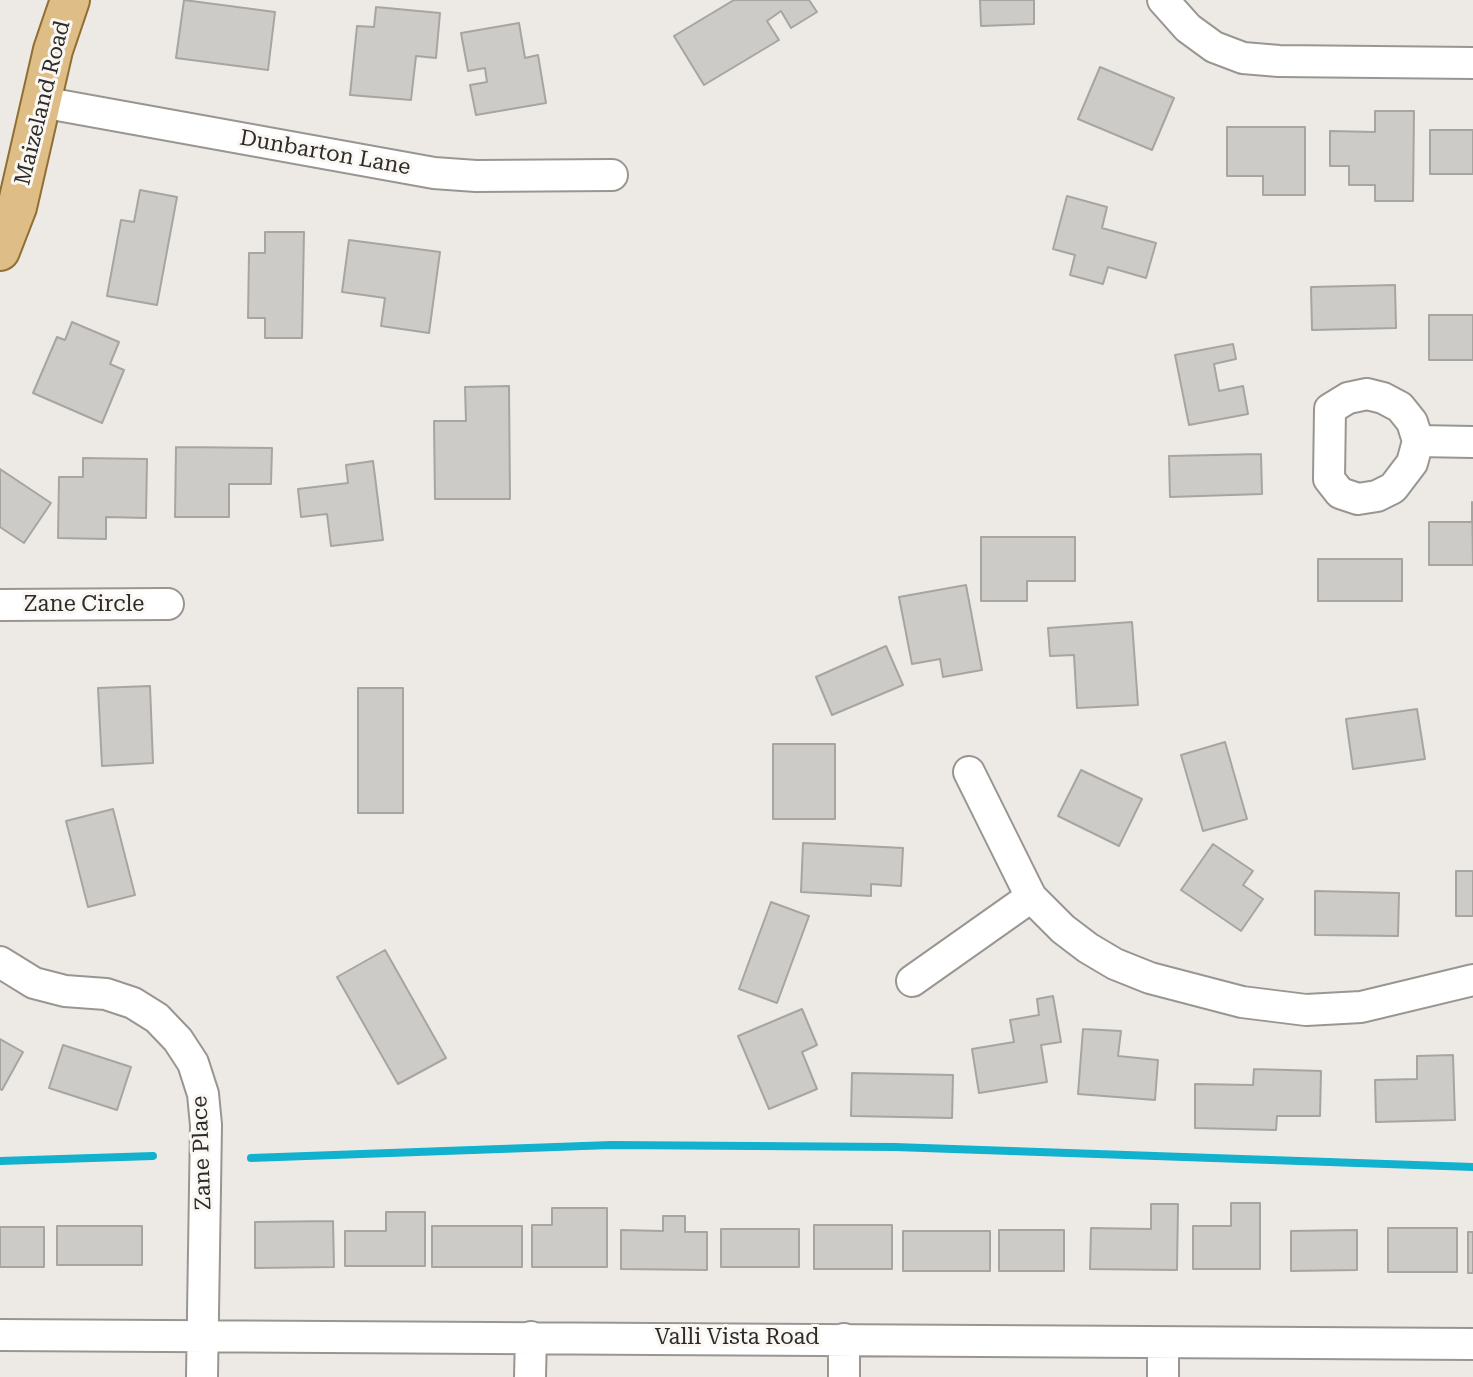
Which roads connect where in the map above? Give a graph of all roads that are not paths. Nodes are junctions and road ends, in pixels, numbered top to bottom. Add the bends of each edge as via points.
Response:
1 (70, 0) edge
2 (1163, 0) edge
3 (1473, 63) edge
4 (41, 102) junction
5 (612, 175) dead end
6 (12, 179) edge
7 (0, 251) edge
8 (1418, 441) dead end
9 (1473, 442) edge
10 (168, 604) dead end
11 (0, 605) edge
12 (969, 772) dead end
13 (1031, 897) junction
14 (0, 962) edge
15 (1473, 980) edge
16 (912, 981) dead end
17 (0, 1335) edge
18 (202, 1335) junction
19 (531, 1337) junction
20 (844, 1339) junction
21 (1163, 1343) junction
22 (1473, 1344) edge
23 (202, 1377) edge
24 (530, 1377) edge
25 (844, 1377) edge
26 (1163, 1377) edge

1 - 4 main road, Maizeland Road
2 - 3 street via 1205,41 1243,58
4 - 5 street, Dunbarton Lane via 434,173
4 - 6 main road, Maizeland Road
6 - 7 main road, Maizeland Road
8 - 9 street
10 - 11 street, Zane Circle
12 - 13 street
13 - 15 street via 1063,929 1115,964 1242,1002 1306,1010 1361,1007
13 - 16 street
14 - 18 street, Zane Place via 34,983 133,1003 157,1018 193,1063 206,1125
17 - 18 street, Valli Vista Road
18 - 19 street, Valli Vista Road
18 - 23 street, Zane Place
19 - 20 street, Valli Vista Road
19 - 24 street
20 - 21 street, Valli Vista Road
20 - 25 street
21 - 22 street, Valli Vista Road
21 - 26 street

